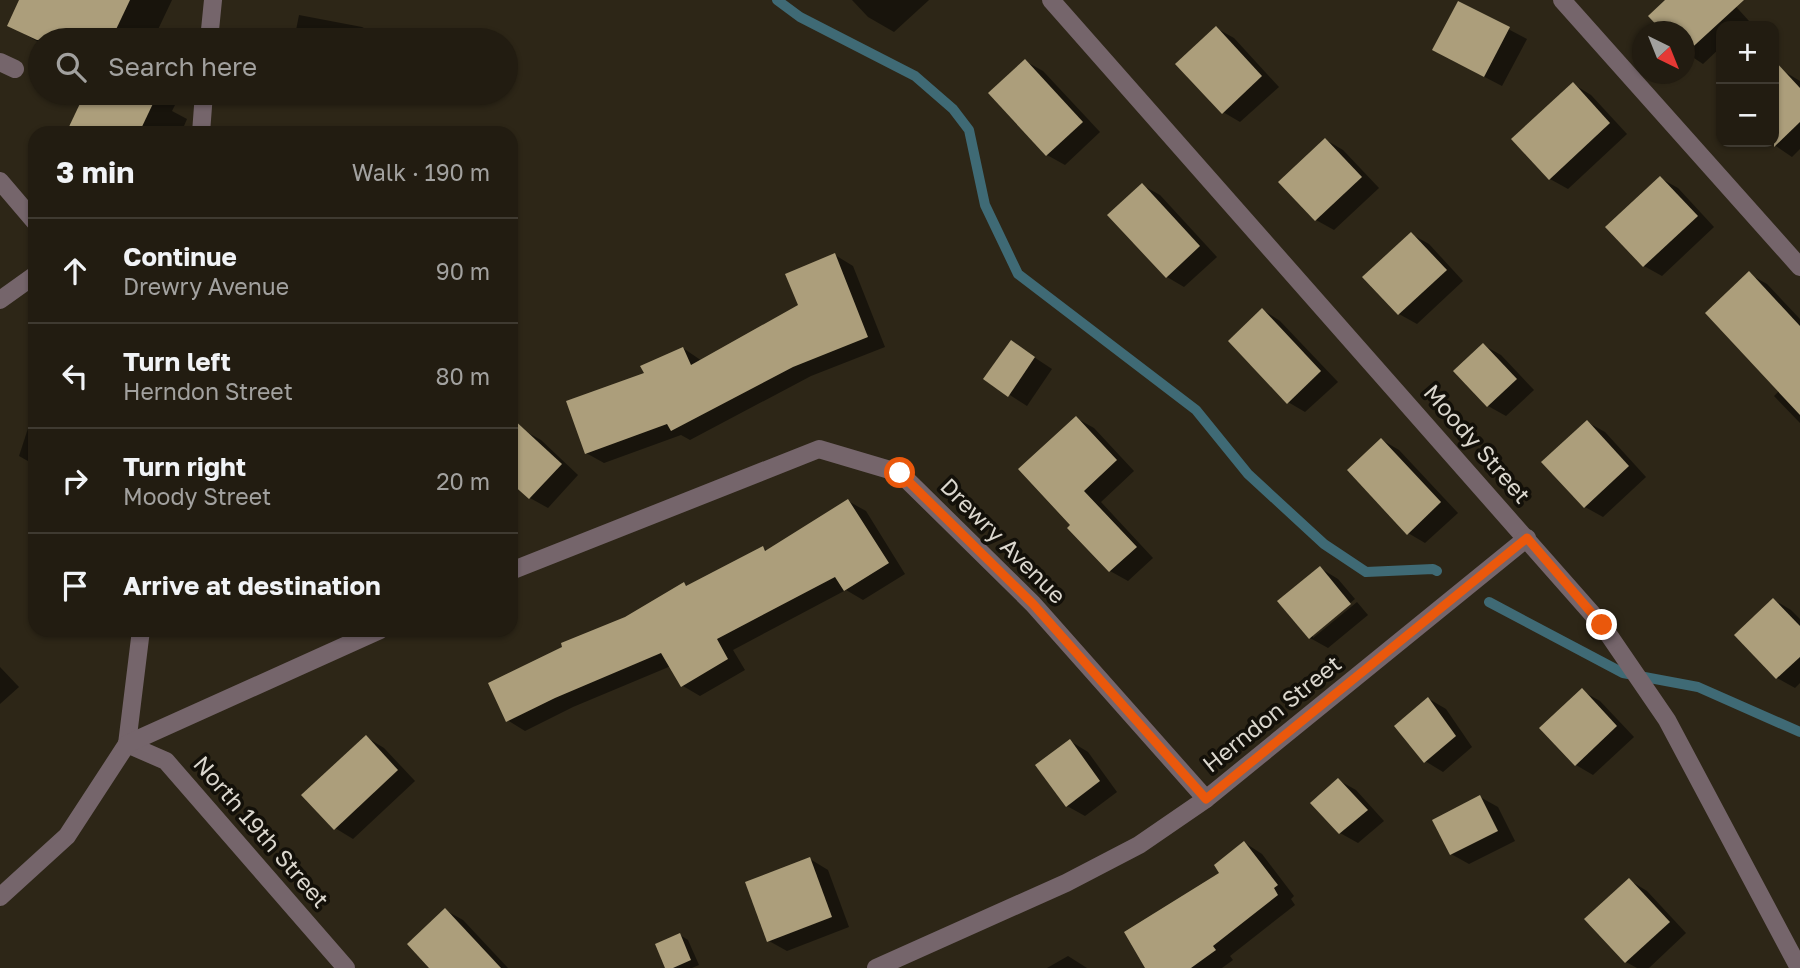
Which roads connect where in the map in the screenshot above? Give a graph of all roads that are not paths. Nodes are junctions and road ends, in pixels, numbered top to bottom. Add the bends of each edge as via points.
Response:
1 (212, 0) edge
2 (1051, 0) edge
3 (1562, 0) edge
4 (210, 28) edge
5 (203, 105) edge
6 (202, 126) edge
7 (0, 181) edge
8 (28, 214) edge
9 (1800, 267) edge
10 (28, 280) edge
11 (0, 300) edge
12 (1527, 538) junction
13 (518, 568) edge
14 (140, 637) edge
15 (364, 637) edge
16 (127, 744) junction
17 (1206, 799) junction
18 (0, 897) edge
19 (346, 968) edge
20 (876, 968) edge
21 (1800, 968) edge

1 - 4 street
2 - 12 street, Moody Street
3 - 9 street
5 - 6 street
7 - 8 street
10 - 11 street
12 - 17 street, Herndon Street
12 - 21 street, Moody Street via 1602,625 1667,720
13 - 17 street, Drewry Avenue via 819,449 900,473 1033,604
14 - 16 street
15 - 16 street
16 - 18 street via 66,836
16 - 19 street, North 19th Street via 166,761
17 - 20 street, Herndon Street via 1139,845 1066,883

